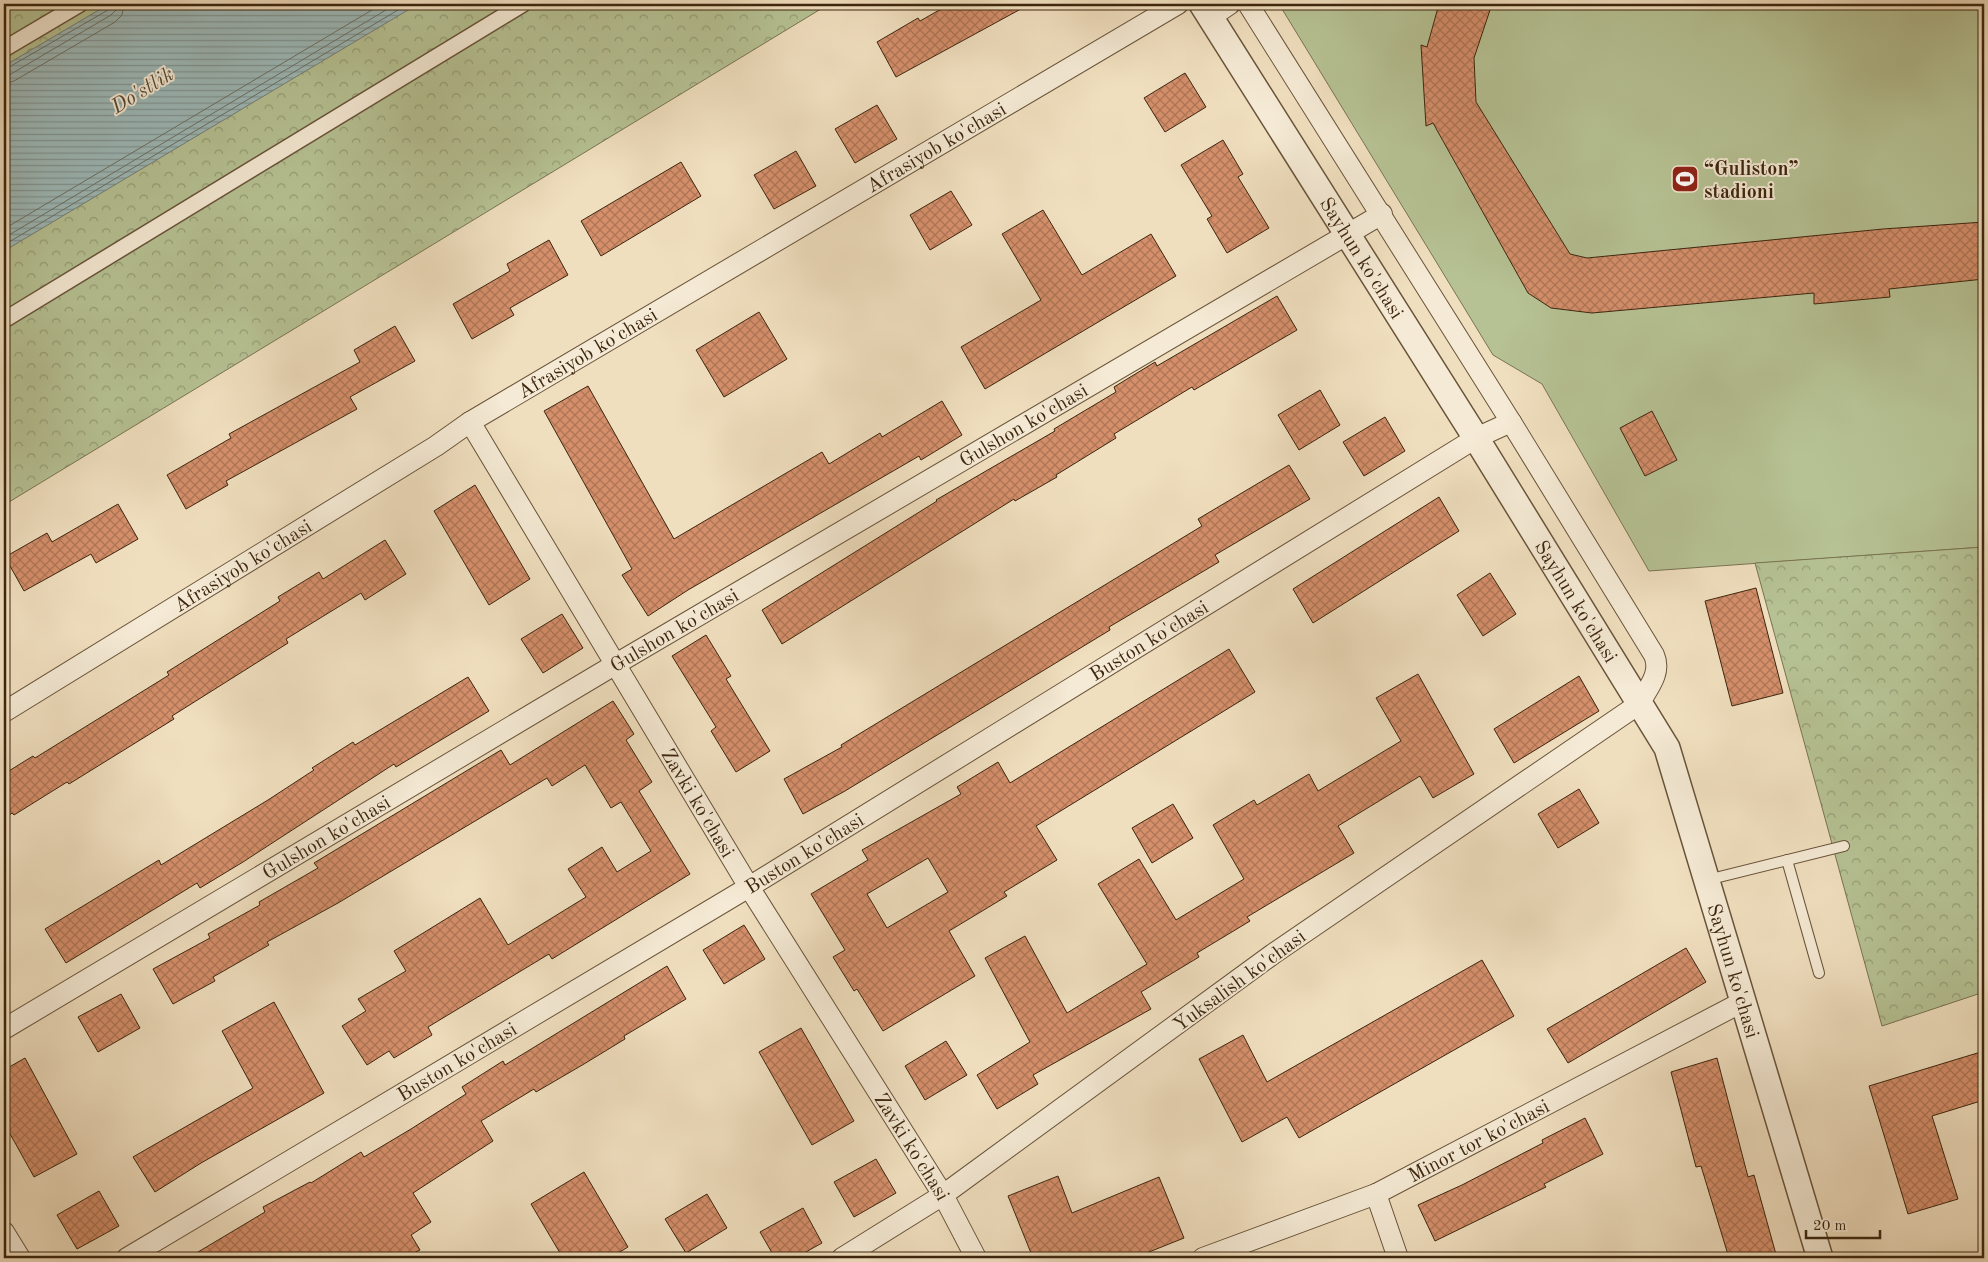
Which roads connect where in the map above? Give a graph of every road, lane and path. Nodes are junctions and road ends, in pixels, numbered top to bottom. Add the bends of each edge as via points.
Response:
1 (80, 4) edge
2 (523, 4) edge
3 (1178, 4) edge
4 (1248, 4) edge
5 (1214, 8) edge
6 (4, 49) edge
7 (1382, 214) junction
8 (1347, 234) junction
9 (4, 320) edge
10 (470, 422) junction
11 (1511, 422) junction
12 (1476, 438) junction
13 (616, 664) junction
14 (1639, 704) junction
15 (4, 712) edge
16 (1844, 846) dead end
17 (1787, 860) junction
18 (1707, 880) junction
19 (749, 887) junction
20 (1819, 972) dead end
21 (1744, 1001) junction
22 (4, 1030) edge
23 (1376, 1194) junction
24 (943, 1195) junction
25 (4, 1232) edge
26 (20, 1258) edge
27 (127, 1258) edge
28 (842, 1258) edge
29 (976, 1258) edge
30 (1203, 1258) edge
31 (1398, 1258) edge
32 (1820, 1258) edge

1 - 6 street
2 - 9 street
3 - 10 street, Afrasiyob ko'chasi
4 - 7 street
5 - 8 street, Sayhun ko'chasi
7 - 8 street, Gulshon ko'chasi
7 - 11 street
8 - 12 street, Sayhun ko'chasi
8 - 13 street, Gulshon ko'chasi
10 - 13 street, Zavki ko'chasi
10 - 15 street, Afrasiyob ko'chasi
11 - 12 street, Buston ko'chasi
11 - 14 street via 1658,663 1657,672
12 - 14 street, Sayhun ko'chasi
12 - 19 street, Buston ko'chasi
13 - 19 street, Zavki ko'chasi
13 - 22 street, Gulshon ko'chasi
14 - 18 street, Sayhun ko'chasi via 1667,748
14 - 24 street, Yuksalish ko'chasi via 1273,954
16 - 17 lane
17 - 18 lane
17 - 20 lane
18 - 21 street, Sayhun ko'chasi
19 - 24 street, Zavki ko'chasi
19 - 27 street, Buston ko'chasi
21 - 23 street, Minor tor ko'chasi
21 - 32 street, Sayhun ko'chasi
23 - 30 street, Minor tor ko'chasi
23 - 31 street
24 - 28 street, Yuksalish ko'chasi
24 - 29 street, Zavki ko'chasi
25 - 26 street

